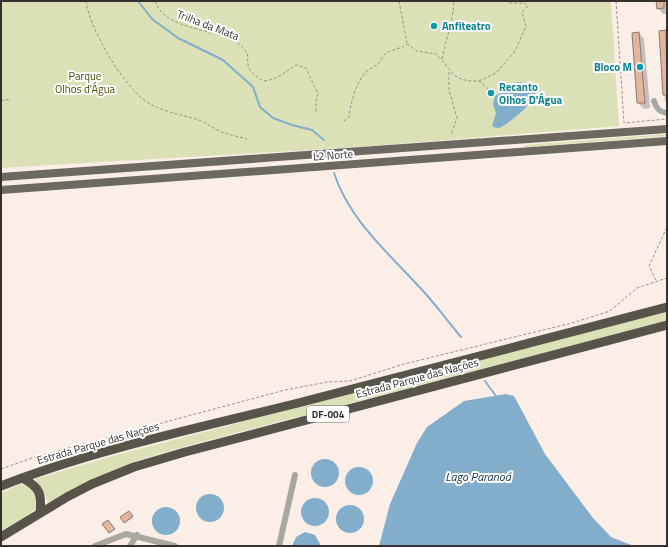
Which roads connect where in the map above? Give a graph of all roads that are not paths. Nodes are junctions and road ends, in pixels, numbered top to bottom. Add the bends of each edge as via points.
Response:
1 (654, 101) dead end
2 (667, 113) edge
3 (667, 129) edge
4 (519, 141) junction
5 (667, 141) edge
6 (520, 153) junction
7 (1, 177) edge
8 (1, 190) edge
9 (667, 307) edge
10 (667, 325) edge
11 (295, 475) dead end
12 (22, 478) junction
13 (1, 486) edge
14 (40, 513) junction
15 (137, 535) junction
16 (1, 537) edge
17 (95, 546) edge
18 (130, 546) edge
19 (175, 546) edge
20 (278, 546) edge

1 - 2 street via 660,112
3 - 4 main road, L2 Norte
4 - 6 main road
4 - 7 main road, L2 Norte
5 - 6 main road, L2 Norte
6 - 8 main road, L2 Norte
9 - 12 highway, Estrada Parque das Nações / DF-004 via 152,440
10 - 14 highway, Estrada Parque das Nações / DF-004 via 185,452 110,477
11 - 20 street
12 - 13 highway, Estrada Parque das Nações / DF-004
12 - 14 highway via 38,490 42,499
14 - 16 highway, Estrada Parque das Nações / DF-004
15 - 17 street via 121,535
15 - 18 street
15 - 19 street

